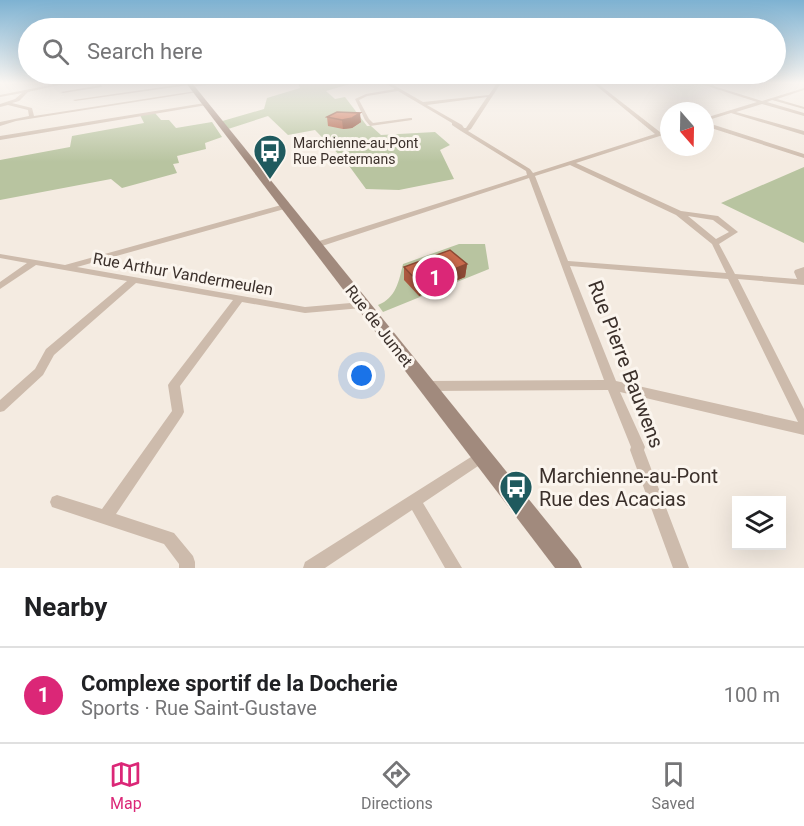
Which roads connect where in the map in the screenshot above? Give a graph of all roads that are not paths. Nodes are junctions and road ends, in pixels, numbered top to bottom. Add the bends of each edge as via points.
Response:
1 (30, 110) edge
2 (70, 110) edge
3 (172, 110) edge
4 (209, 110) edge
5 (362, 110) edge
6 (431, 110) edge
7 (480, 110) edge
8 (629, 110) edge
9 (739, 110) edge
10 (787, 110) edge
11 (798, 110) edge
12 (792, 111) junction
13 (731, 112) junction
14 (804, 115) edge
15 (32, 117) junction
16 (410, 119) dead end
17 (714, 119) edge
18 (0, 124) edge
19 (714, 125) edge
20 (463, 130) junction
21 (804, 133) edge
22 (659, 134) joint
23 (0, 138) edge
24 (804, 156) edge
25 (571, 163) junction
26 (531, 175) junction
27 (285, 206) junction
28 (679, 213) junction
29 (715, 243) junction
30 (316, 245) junction
31 (0, 256) edge
32 (35, 262) junction
33 (566, 263) junction
34 (65, 267) junction
35 (804, 270) edge
36 (731, 275) junction
37 (134, 280) junction
38 (803, 281) edge
39 (0, 286) edge
40 (238, 300) junction
41 (362, 305) junction
42 (612, 385) junction
43 (427, 386) junction
44 (0, 407) edge
45 (804, 421) edge
46 (804, 429) edge
47 (483, 456) junction
48 (57, 502) dead end
49 (415, 502) junction
50 (105, 517) junction
51 (188, 568) edge
52 (311, 568) edge
53 (454, 568) edge
54 (570, 568) edge
55 (681, 568) edge

1 - 15 street
2 - 15 street
3 - 23 street
4 - 27 street, Rue de Jumet
5 - 16 street via 372,125
6 - 20 street
7 - 20 street via 468,129
8 - 22 street
9 - 13 street
10 - 12 street
11 - 12 street
12 - 14 street
13 - 17 street
13 - 21 street
15 - 18 street
19 - 24 street
20 - 26 street
22 - 25 street
25 - 26 street
25 - 28 street
26 - 30 street
26 - 33 street, Rue Pierre Bauwens
27 - 30 street, Rue de Jumet
27 - 34 street
28 - 29 street
28 - 29 street via 715,218 734,232
29 - 36 street
30 - 41 street, Rue de Jumet
31 - 32 street, Rue Arthur Vandermeulen
32 - 34 street, Rue Arthur Vandermeulen
32 - 39 street
33 - 36 street
33 - 42 street, Rue Pierre Bauwens
34 - 37 street, Rue Arthur Vandermeulen
35 - 38 street via 798,272
36 - 38 street
36 - 45 street
37 - 40 street, Rue Arthur Vandermeulen
37 - 44 street via 50,352 39,372
40 - 41 street, Rue Arthur Vandermeulen via 305,310
40 - 50 street via 174,385 178,412
41 - 43 street, Rue de Jumet
42 - 43 street
42 - 46 street
42 - 55 street, Rue Pierre Bauwens
43 - 47 street, Rue de Jumet
47 - 49 street
47 - 54 street, Rue de Jumet
48 - 50 street
49 - 52 street
49 - 53 street
50 - 51 street via 169,538

